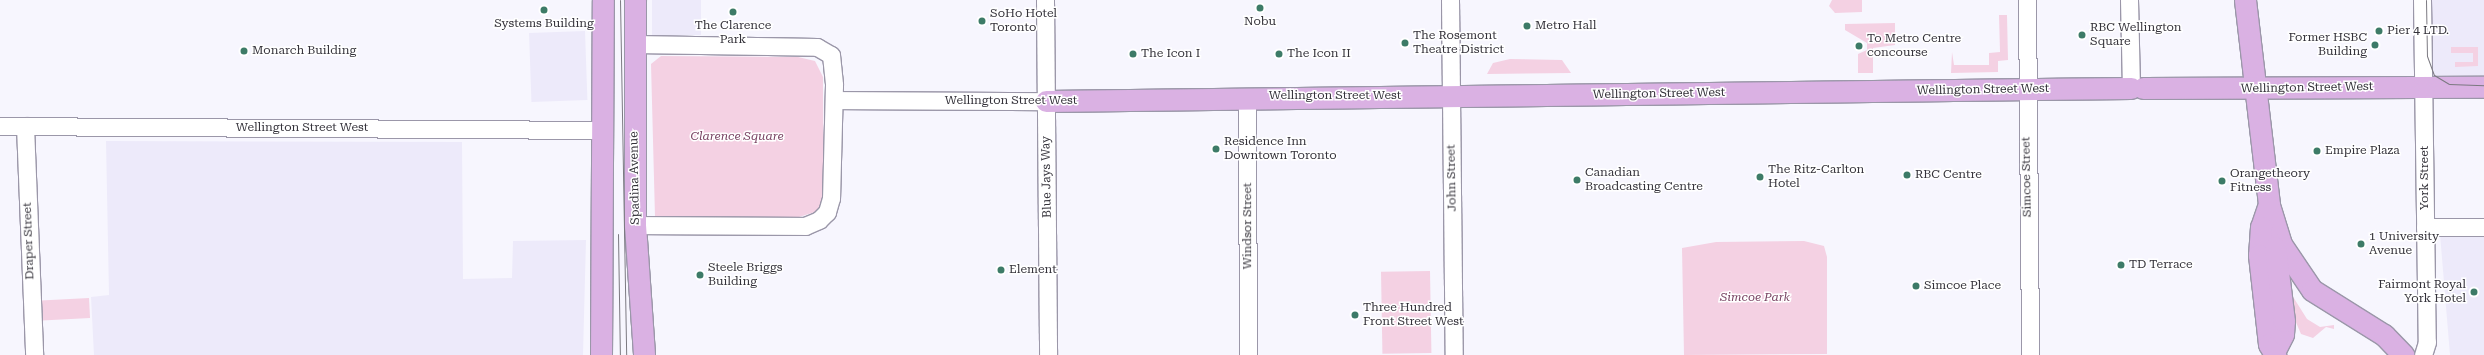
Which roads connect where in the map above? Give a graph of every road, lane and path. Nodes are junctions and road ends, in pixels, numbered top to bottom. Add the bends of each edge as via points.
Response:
1 (603, 0) edge
2 (635, 0) edge
3 (1045, 0) edge
4 (1450, 0) edge
5 (2027, 0) edge
6 (2129, 0) edge
7 (2245, 0) edge
8 (2422, 0) edge
9 (634, 44) junction
10 (2424, 87) junction
11 (2484, 87) edge
12 (2137, 88) junction
13 (2254, 89) junction
14 (2028, 90) junction
15 (1450, 96) junction
16 (1247, 97) junction
17 (834, 100) junction
18 (1046, 101) junction
19 (0, 126) edge
20 (25, 126) junction
21 (604, 130) junction
22 (2269, 205) junction
23 (635, 225) junction
24 (2484, 227) edge
25 (2425, 228) junction
26 (2276, 233) junction
27 (2275, 354) edge
28 (34, 355) edge
29 (601, 355) edge
30 (644, 355) edge
31 (1048, 355) edge
32 (1248, 355) edge
33 (1454, 355) edge
34 (2030, 355) edge
35 (2404, 355) edge
36 (2423, 355) edge

1 - 21 main road
2 - 9 main road, Spadina Avenue
3 - 18 street, Blue Jays Way
4 - 15 street, John Street
5 - 14 street, Simcoe Street
6 - 12 street
7 - 13 main road
8 - 10 street, York Street
9 - 17 street via 817,47 831,55 834,64
9 - 23 main road, Spadina Avenue
10 - 11 main road, Wellington Street West
10 - 13 main road, Wellington Street West
10 - 25 street, York Street
12 - 13 main road, Wellington Street West
12 - 14 main road, Wellington Street West
13 - 22 main road
14 - 15 main road, Wellington Street West
14 - 34 street, Simcoe Street
15 - 16 main road, Wellington Street West
15 - 33 street, John Street
16 - 18 main road, Wellington Street West
16 - 32 street, Windsor Street
17 - 18 street, Wellington Street West
17 - 23 street via 830,206 813,224
18 - 31 street, Blue Jays Way
19 - 20 street, Wellington Street West
20 - 21 street, Wellington Street West
20 - 28 street, Draper Street
21 - 29 main road
22 - 26 main road
22 - 27 main road via 2261,227 2259,255 2269,344
23 - 30 main road, Spadina Avenue
24 - 25 street
25 - 36 street, York Street via 2427,342
26 - 27 main road via 2276,271 2284,321 2283,334
26 - 35 main road via 2288,257 2312,290 2384,335

